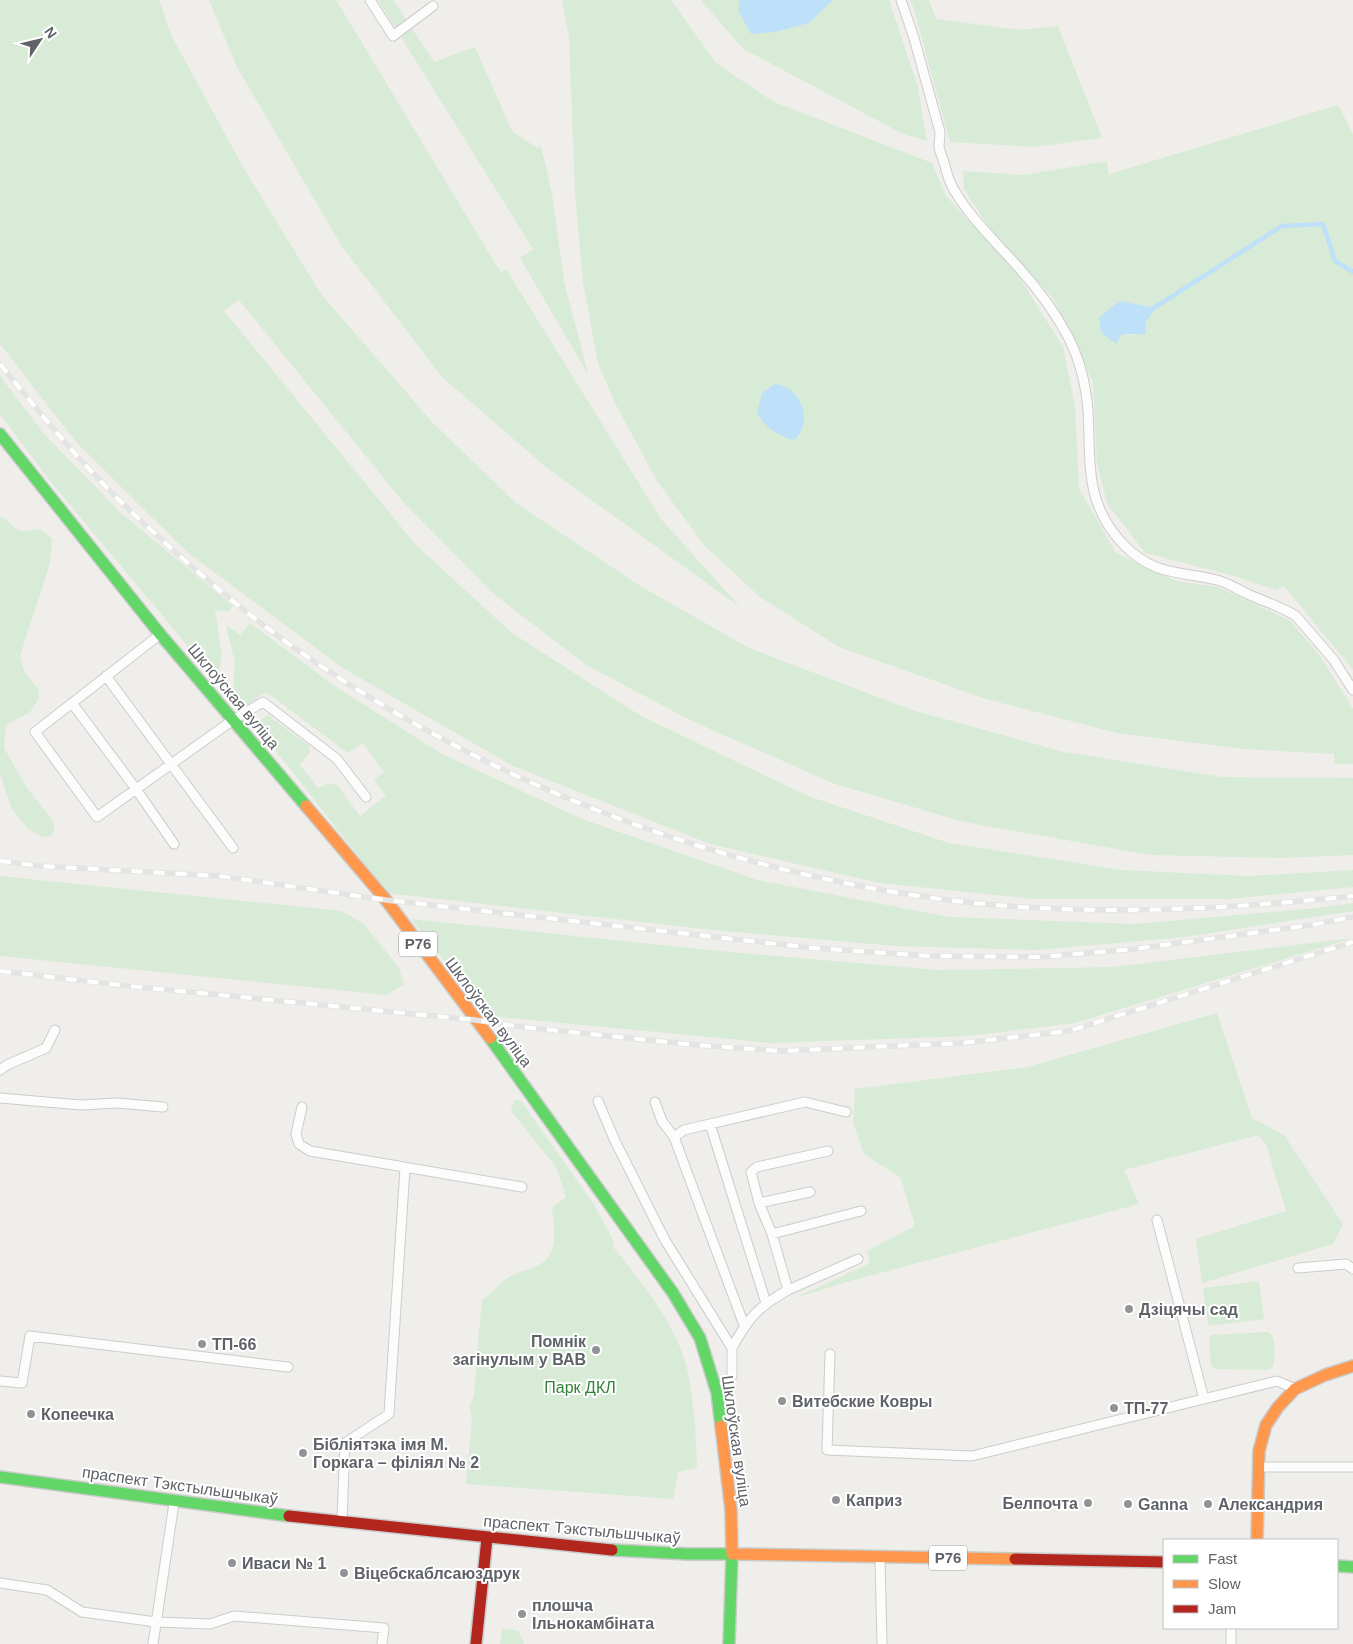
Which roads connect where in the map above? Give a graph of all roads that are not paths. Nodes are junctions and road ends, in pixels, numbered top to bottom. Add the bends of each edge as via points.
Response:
1 (370, 0) edge
2 (901, 0) edge
3 (433, 6) dead end
4 (0, 434) edge
5 (160, 634) junction
6 (106, 676) junction
7 (1353, 690) edge
8 (72, 703) junction
9 (233, 720) junction
10 (171, 763) junction
11 (136, 789) junction
12 (366, 797) dead end
13 (174, 844) dead end
14 (233, 848) dead end
15 (55, 1030) dead end
16 (0, 1070) edge
17 (0, 1098) edge
18 (598, 1101) dead end
19 (655, 1102) dead end
20 (163, 1107) dead end
21 (302, 1107) dead end
22 (846, 1112) dead end
23 (710, 1124) junction
24 (674, 1138) junction
25 (828, 1151) dead end
26 (405, 1168) junction
27 (522, 1187) dead end
28 (810, 1192) dead end
29 (759, 1203) junction
30 (861, 1211) dead end
31 (1156, 1220) dead end
32 (772, 1234) junction
33 (858, 1259) dead end
34 (1298, 1268) dead end
35 (1353, 1269) edge
36 (788, 1290) junction
37 (766, 1303) junction
38 (744, 1325) junction
39 (732, 1348) junction
40 (830, 1354) dead end
41 (288, 1366) dead end
42 (1353, 1366) edge
43 (0, 1381) edge
44 (1295, 1389) junction
45 (717, 1393) junction
46 (1204, 1399) junction
47 (1258, 1467) junction
48 (1353, 1467) edge
49 (0, 1477) edge
50 (174, 1500) junction
51 (342, 1520) junction
52 (487, 1538) junction
53 (1257, 1539) edge
54 (732, 1554) junction
55 (880, 1557) junction
56 (1163, 1562) edge
57 (1338, 1566) edge
58 (1353, 1567) edge
59 (0, 1583) edge
60 (156, 1622) junction
61 (1231, 1629) edge
62 (153, 1644) edge
63 (382, 1644) edge
64 (476, 1644) edge
65 (729, 1644) edge
66 (882, 1644) edge
67 (1231, 1644) edge

1 - 3 lane via 393,36
2 - 7 lane via 940,132 940,147 952,186 975,219 1051,309 1080,362 1088,410 1092,488 1107,524 1125,546 1151,566 1176,574 1226,582 1296,616 1333,659
4 - 5 main road, Шклоўская вуліца / Р76
5 - 6 lane
5 - 9 main road, Шклоўская вуліца / Р76
6 - 8 lane
6 - 10 lane
8 - 11 lane
8 - 11 lane via 35,732 96,817
9 - 10 lane
9 - 12 lane via 263,702 337,759
9 - 45 main road, Шклоўская вуліца / Р76 via 386,900 673,1293 700,1338
10 - 11 lane
10 - 14 lane
11 - 13 lane
15 - 16 lane via 46,1048
17 - 20 lane via 81,1106 117,1103
18 - 39 lane via 665,1240
19 - 24 lane via 662,1121
21 - 26 lane via 296,1134 304,1148
22 - 23 lane via 805,1102
23 - 24 lane via 684,1130
23 - 37 lane
24 - 38 lane
25 - 29 lane via 757,1167 750,1172
26 - 27 lane
26 - 51 lane via 389,1414 345,1443
28 - 29 lane
29 - 32 lane
30 - 32 lane
31 - 46 lane
32 - 36 lane
33 - 36 lane
34 - 35 lane via 1346,1264
36 - 37 lane
37 - 38 lane
38 - 39 lane
39 - 45 lane via 732,1376
40 - 46 lane via 828,1450 972,1456
41 - 43 lane via 30,1336 22,1383
42 - 44 main road
44 - 46 lane via 1277,1381
44 - 47 main road via 1278,1406 1266,1426
45 - 54 main road, Шклоўская вуліца / Р76 via 732,1510
47 - 48 lane
47 - 53 main road
49 - 50 main road, праспект Тэкстыльшчыкаў
50 - 51 main road, праспект Тэкстыльшчыкаў via 284,1516
50 - 60 lane
51 - 52 main road, праспект Тэкстыльшчыкаў
52 - 54 main road, праспект Тэкстыльшчыкаў via 626,1550
52 - 64 main road
54 - 55 main road, праспект Тэкстыльшчыкаў / Р76
54 - 65 main road, Шклоўская вуліца
55 - 56 main road, праспект Тэкстыльшчыкаў / Р76
55 - 66 lane
57 - 58 main road
59 - 60 lane via 47,1590 82,1612
60 - 62 lane
60 - 63 lane via 210,1624 234,1616 384,1628
61 - 67 lane

